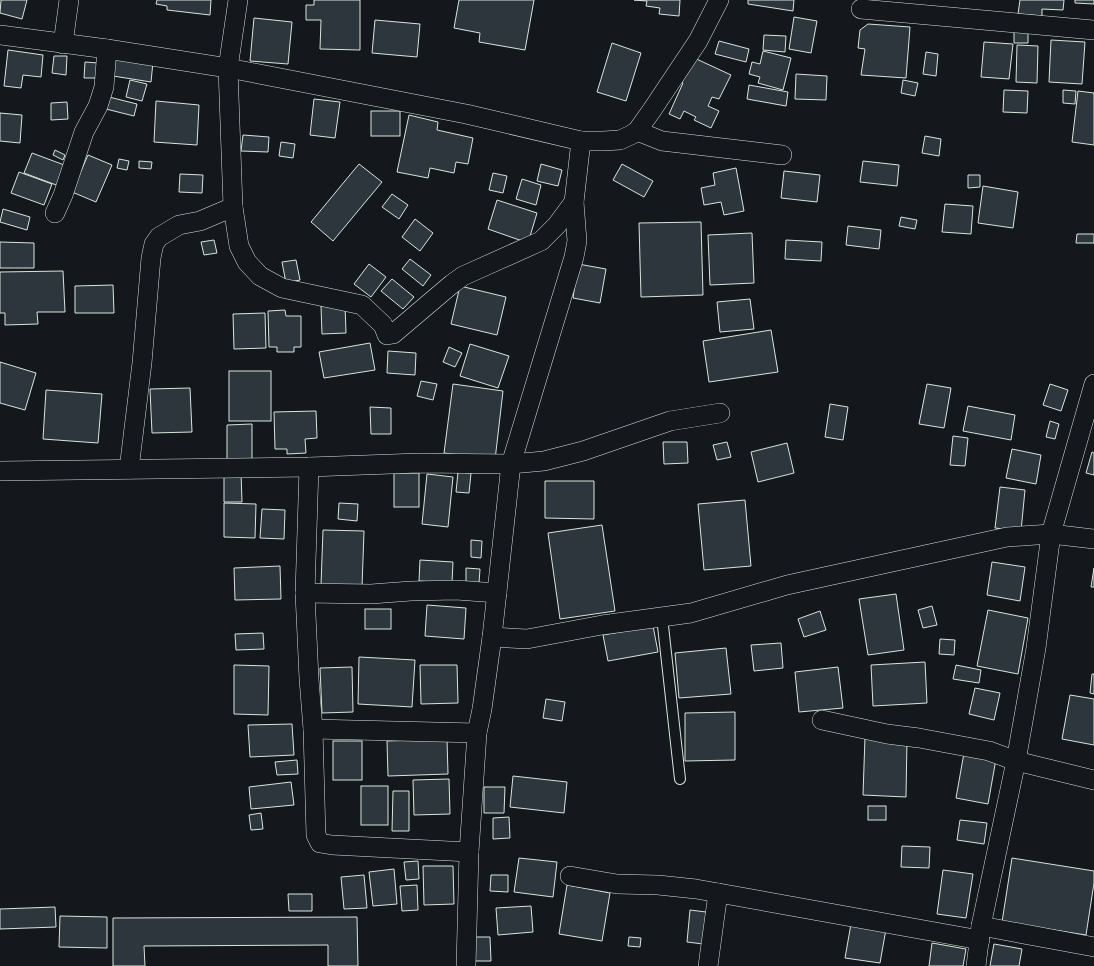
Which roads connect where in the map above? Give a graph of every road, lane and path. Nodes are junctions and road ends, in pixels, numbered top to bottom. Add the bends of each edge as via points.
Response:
1 (69, 0) edge
2 (238, 0) edge
3 (719, 0) edge
4 (861, 9) dead end
5 (1094, 30) edge
6 (0, 35) edge
7 (63, 44) junction
8 (107, 49) junction
9 (228, 68) junction
10 (636, 130) junction
11 (581, 141) junction
12 (782, 155) dead end
13 (574, 202) junction
14 (234, 207) junction
15 (55, 213) dead end
16 (1094, 384) edge
17 (720, 413) dead end
18 (512, 464) junction
19 (309, 467) junction
20 (129, 468) junction
21 (0, 471) edge
22 (1051, 534) junction
23 (1094, 539) edge
24 (305, 593) junction
25 (497, 593) junction
26 (662, 617) junction
27 (492, 637) junction
28 (822, 720) dead end
29 (313, 729) junction
30 (477, 733) junction
31 (1016, 761) junction
32 (680, 779) dead end
33 (1094, 780) edge
34 (470, 852) junction
35 (570, 876) dead end
36 (718, 893) junction
37 (981, 933) junction
38 (1094, 947) edge
39 (466, 966) edge
40 (708, 966) edge
41 (976, 966) edge

1 - 7 street
2 - 9 street
3 - 10 street via 698,41
4 - 5 street
6 - 7 street
7 - 8 street
8 - 9 street
8 - 15 street via 104,87 98,106 84,132
9 - 11 street via 466,114
9 - 14 street
10 - 11 street via 620,140
10 - 12 street via 662,141
11 - 13 street
13 - 14 street via 541,241 463,276 394,334 387,335 383,325 362,305 282,288 260,276 247,262 239,246
13 - 18 street via 577,241 574,257
14 - 20 street via 200,221 178,226 159,237 154,244
16 - 22 street
17 - 18 street via 670,421 583,451 544,461
18 - 19 street via 419,463
18 - 25 street
19 - 20 street
19 - 24 street
20 - 21 street
22 - 23 street
22 - 26 street via 1007,537 787,585 691,613
22 - 31 street via 1036,648
24 - 25 street via 371,594 456,590
24 - 29 street
25 - 27 street
26 - 27 street via 527,639
26 - 32 lane
27 - 30 street
28 - 31 street via 989,751
29 - 30 street
29 - 34 street via 316,835 320,843
30 - 34 street
31 - 33 street
31 - 37 street
34 - 39 street
35 - 36 street via 617,884 658,885
36 - 37 street
36 - 40 street
37 - 38 street
37 - 41 street

